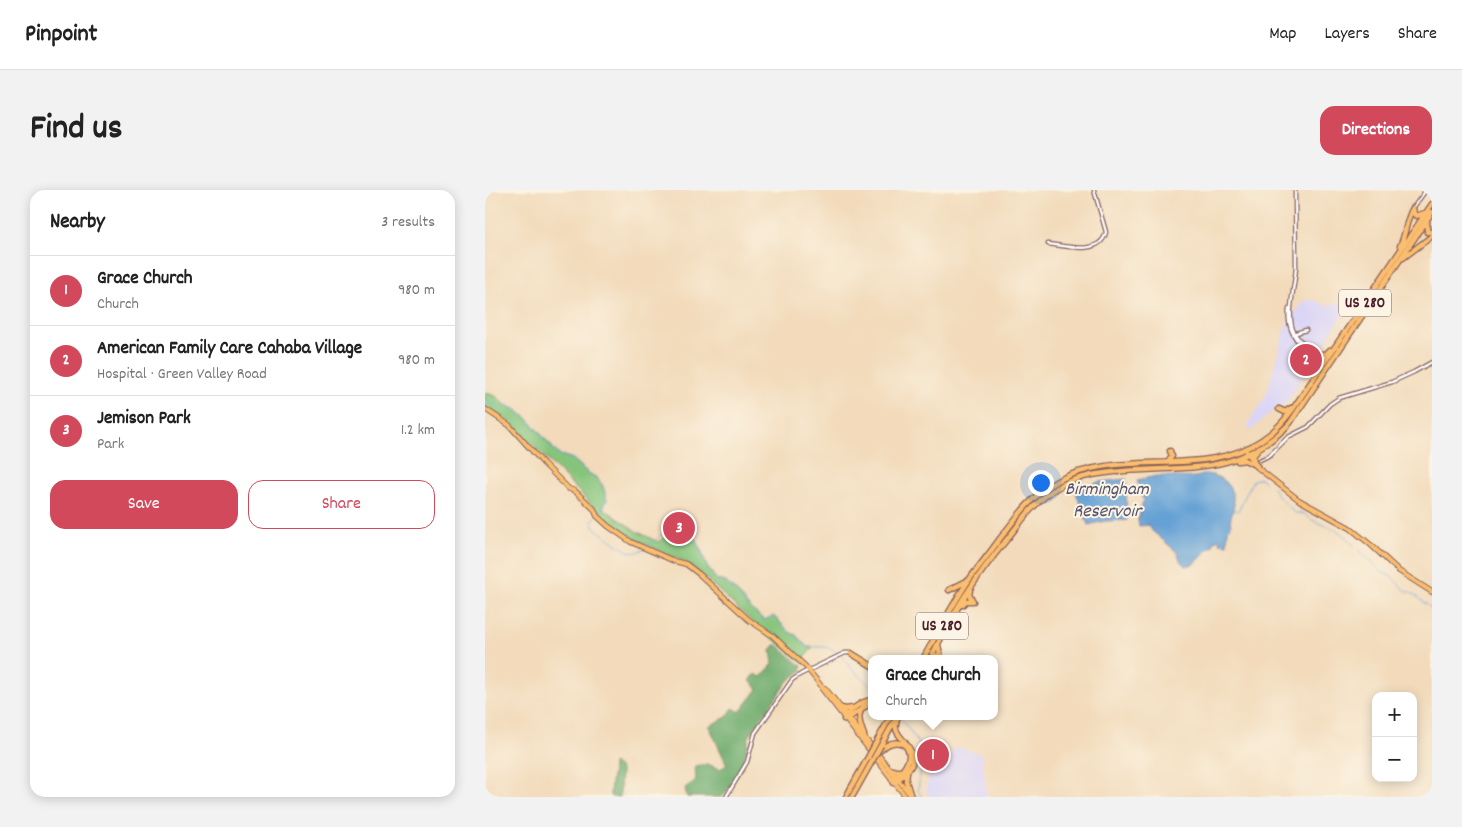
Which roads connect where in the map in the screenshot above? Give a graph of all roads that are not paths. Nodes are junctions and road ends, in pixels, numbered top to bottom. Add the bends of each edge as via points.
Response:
1 (1094, 190) edge
2 (1295, 190) edge
3 (1426, 190) edge
4 (1432, 204) edge
5 (1413, 208) junction
6 (1426, 212) junction
7 (1432, 212) edge
8 (1427, 220) junction
9 (1432, 232) edge
10 (1432, 236) edge
11 (1049, 244) dead end
12 (1397, 260) junction
13 (1294, 293) junction
14 (1306, 330) dead end
15 (1294, 332) junction
16 (1338, 342) junction
17 (1303, 348) junction
18 (1294, 349) dead end
19 (1319, 354) junction
20 (1328, 361) junction
21 (1432, 362) edge
22 (1317, 374) junction
23 (1297, 402) junction
24 (485, 409) edge
25 (1281, 423) junction
26 (1259, 449) junction
27 (1247, 452) junction
28 (1211, 459) junction
29 (1260, 460) dead end
30 (1166, 464) junction
31 (1255, 464) junction
32 (1203, 466) junction
33 (1099, 473) junction
34 (970, 579) junction
35 (971, 587) junction
36 (1432, 592) edge
37 (961, 593) junction
38 (955, 603) junction
39 (955, 614) junction
40 (942, 637) junction
41 (851, 653) joint
42 (925, 655) edge
43 (932, 655) edge
44 (868, 664) edge
45 (808, 670) junction
46 (801, 674) junction
47 (814, 677) junction
48 (822, 687) junction
49 (868, 702) edge
50 (868, 704) edge
51 (841, 708) junction
52 (855, 708) junction
53 (862, 708) junction
54 (847, 717) junction
55 (886, 720) edge
56 (889, 720) edge
57 (896, 720) edge
58 (897, 720) edge
59 (882, 732) junction
60 (864, 735) junction
61 (881, 747) junction
62 (907, 747) junction
63 (869, 764) junction
64 (890, 769) junction
65 (905, 771) junction
66 (895, 780) junction
67 (909, 796) edge
68 (726, 797) edge
69 (846, 797) edge
70 (852, 797) edge

1 - 11 street via 1106,232 1101,241 1080,248
2 - 13 street
3 - 5 street
4 - 6 highway, US 280
5 - 6 highway via 1416,216
5 - 12 highway
6 - 12 highway, US 280
7 - 8 highway, US 280
8 - 9 highway via 1426,230
8 - 12 highway, US 280
10 - 12 highway
12 - 16 highway, US 280
12 - 20 highway, US 280
13 - 15 street via 1290,322
13 - 17 street via 1288,323 1291,333
14 - 15 street via 1299,334
15 - 19 street via 1299,340
16 - 19 highway via 1326,354
16 - 20 highway, US 280
17 - 18 street
17 - 20 street
17 - 22 highway via 1318,360
19 - 20 street
20 - 22 highway, US 280
20 - 26 highway, US 280 via 1290,423
21 - 29 street via 1392,382 1339,398 1308,427 1288,437
22 - 23 highway, US 280
23 - 25 highway, US 280
23 - 25 highway via 1285,412 1279,409
24 - 45 main road via 509,425 551,472 619,535 650,551 687,564 749,620 773,636
25 - 27 highway, US 280
26 - 27 highway, US 280
26 - 31 highway via 1253,456
27 - 28 highway, US 280
27 - 31 main road
27 - 32 highway, US 280 via 1227,462
28 - 30 highway, US 280
28 - 30 highway via 1182,459 1172,452
30 - 33 highway
30 - 34 highway, US 280 via 1095,468 1055,482 1029,502
31 - 32 highway via 1241,460
31 - 36 main road via 1299,500 1349,528 1399,571
32 - 33 highway, US 280
33 - 35 highway, US 280 via 1061,486 1030,509
34 - 37 highway, US 280
34 - 38 highway via 949,590 955,594
35 - 39 highway, US 280
35 - 39 highway via 969,595 973,601 965,601
37 - 38 highway, US 280
37 - 40 highway
38 - 42 highway, US 280
39 - 40 highway, US 280
40 - 43 highway, US 280
41 - 44 highway
41 - 45 street
45 - 46 street
45 - 47 main road
46 - 47 street
46 - 68 street via 783,691 755,733 747,762
47 - 48 main road
48 - 51 main road
48 - 54 main road
49 - 52 highway
50 - 53 highway
51 - 52 highway
51 - 54 main road
52 - 54 highway
53 - 54 highway
53 - 60 highway via 859,718
54 - 60 main road
54 - 66 main road
55 - 59 highway
56 - 59 highway
57 - 61 highway
58 - 62 highway via 895,728
59 - 63 highway, bridge
60 - 64 main road
61 - 62 highway via 897,743
61 - 63 highway, bridge
62 - 65 highway via 912,752 913,763
63 - 69 highway
63 - 70 highway via 861,785
64 - 65 highway
64 - 66 main road
65 - 66 highway
65 - 67 highway
66 - 67 main road

